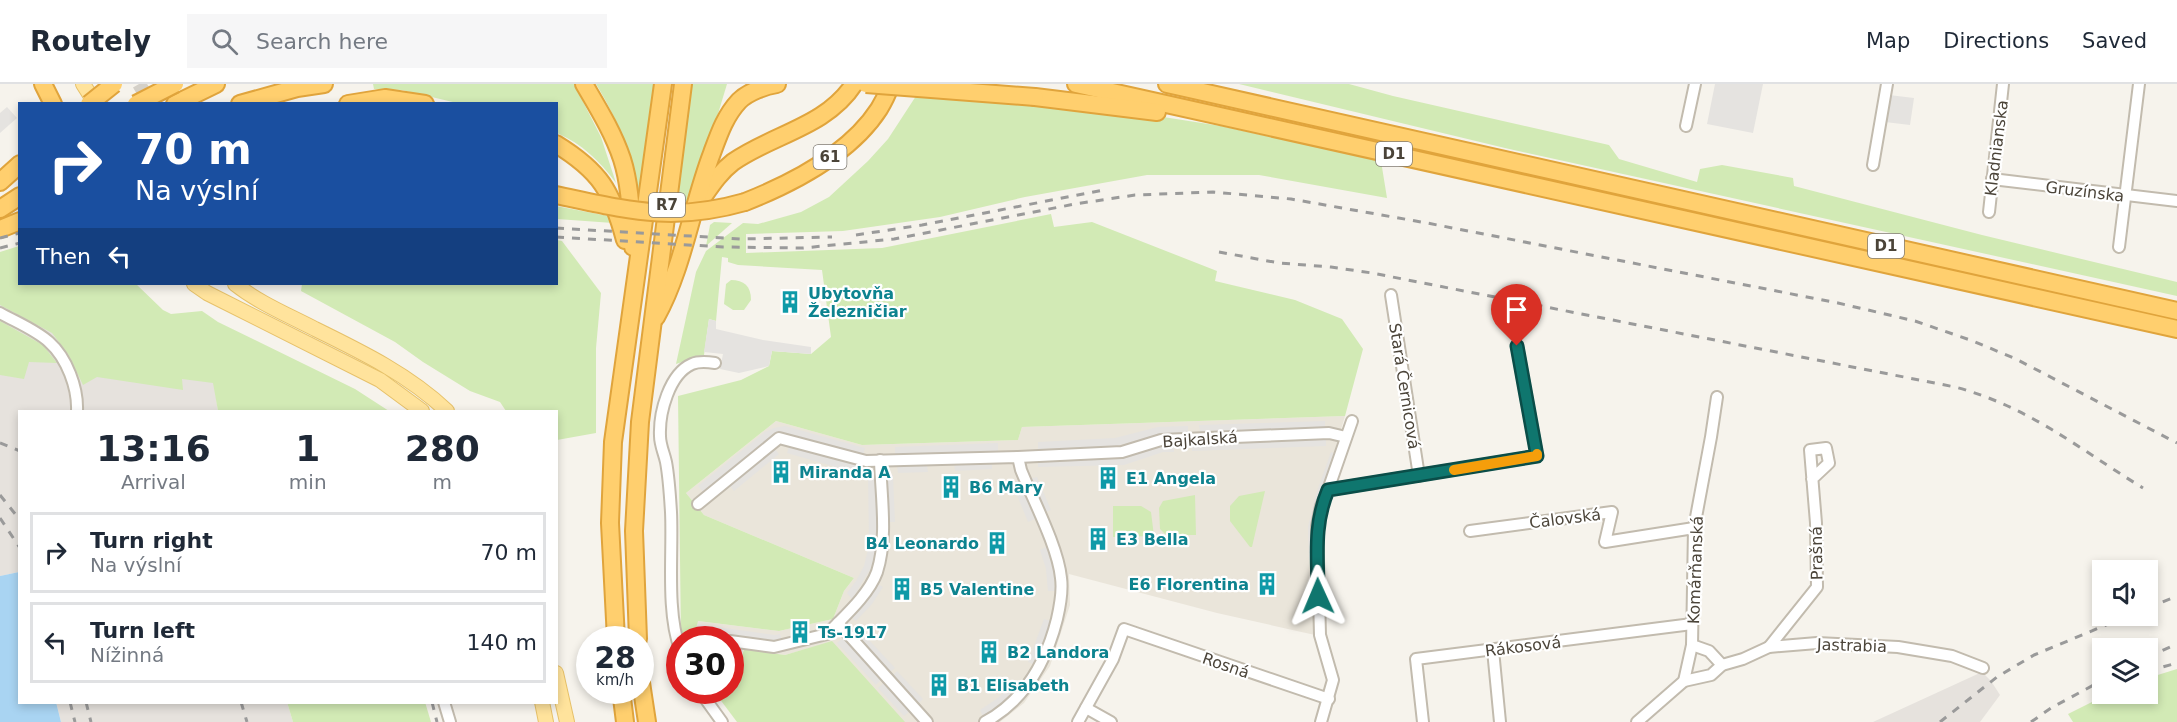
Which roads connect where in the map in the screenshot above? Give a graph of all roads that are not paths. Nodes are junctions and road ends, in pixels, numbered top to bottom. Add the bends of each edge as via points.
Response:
1 (43, 84) edge
2 (114, 84) edge
3 (175, 84) edge
4 (216, 84) edge
5 (324, 84) edge
6 (584, 84) edge
7 (663, 84) edge
8 (683, 84) edge
9 (777, 84) edge
10 (854, 84) edge
11 (866, 84) edge
12 (891, 84) edge
13 (1076, 84) edge
14 (1167, 84) edge
15 (1695, 84) edge
16 (1887, 84) edge
17 (2004, 84) edge
18 (2139, 84) edge
19 (1186, 87) edge
20 (87, 94) edge
21 (52, 102) edge
22 (140, 102) edge
23 (179, 102) edge
24 (247, 102) edge
25 (361, 102) edge
26 (412, 102) edge
27 (1188, 109) junction
28 (1686, 126) dead end
29 (558, 145) edge
30 (1873, 165) dead end
31 (18, 166) edge
32 (18, 173) edge
33 (1992, 179) junction
34 (0, 184) edge
35 (558, 195) edge
36 (2125, 195) junction
37 (18, 197) edge
38 (2177, 201) edge
39 (0, 209) edge
40 (1989, 212) dead end
41 (692, 216) junction
42 (18, 222) edge
43 (0, 229) edge
44 (2119, 247) dead end
45 (635, 281) junction
46 (195, 285) edge
47 (238, 285) edge
48 (1391, 296) dead end
49 (2177, 311) edge
50 (0, 313) edge
51 (651, 326) junction
52 (2177, 329) edge
53 (1517, 346) dead end
54 (715, 363) dead end
55 (1717, 397) dead end
56 (77, 410) edge
57 (421, 410) edge
58 (446, 410) edge
59 (1352, 420) dead end
60 (1346, 437) junction
61 (1018, 457) junction
62 (880, 460) junction
63 (1419, 476) junction
64 (1812, 479) dead end
65 (1328, 490) junction
66 (698, 504) dead end
67 (1694, 528) junction
68 (1470, 531) dead end
69 (838, 623) junction
70 (1692, 624) junction
71 (615, 626) edge
72 (638, 626) edge
73 (675, 626) edge
74 (744, 643) edge
75 (1692, 645) junction
76 (1769, 647) junction
77 (1493, 650) junction
78 (1722, 665) junction
79 (1983, 668) dead end
80 (1684, 681) junction
81 (558, 682) edge
82 (1329, 699) junction
83 (445, 704) edge
84 (542, 704) edge
85 (623, 704) edge
86 (644, 704) edge
87 (709, 704) edge
88 (1086, 708) junction
89 (450, 722) edge
90 (546, 722) edge
91 (567, 722) edge
92 (625, 722) edge
93 (646, 722) edge
94 (722, 722) edge
95 (927, 722) edge
96 (985, 722) edge
97 (1078, 722) edge
98 (1111, 722) edge
99 (1321, 722) edge
100 (1424, 722) edge
101 (1500, 722) edge
102 (1637, 722) edge

1 - 21 highway
2 - 20 highway, bridge
3 - 22 highway, bridge
4 - 23 highway
5 - 24 highway
6 - 45 highway via 623,162
7 - 45 highway, R7
8 - 51 highway, R7
9 - 41 highway via 741,98 728,115 705,169
10 - 41 highway via 820,118 734,162 714,180
11 - 27 highway, bridge via 1035,97 1158,112
12 - 35 highway, 61, bridge via 879,109 840,149 803,176 745,202 695,213 656,214
13 - 27 highway, D1
14 - 19 highway, D1
15 - 28 street
16 - 30 street
17 - 33 street, Kladnianska
18 - 36 street
19 - 49 highway, D1
25 - 26 highway via 386,98
27 - 52 highway, D1
29 - 45 highway via 590,168 607,189 619,217
31 - 34 highway
32 - 34 highway
33 - 36 street, Gruzínska
33 - 40 street, Kladnianska
36 - 38 street, Gruzínska
36 - 44 street
37 - 39 highway
41 - 51 highway via 667,297
42 - 43 highway
45 - 71 highway, R7 via 610,490
46 - 57 main road via 380,380
47 - 58 main road via 269,306 388,366
48 - 63 street, Stará Černicová
50 - 56 street via 49,342 57,351 73,383
51 - 72 highway, R7 via 636,477
53 - 63 street via 1537,456
54 - 73 street via 698,362 681,372 661,416 671,513
55 - 67 street, Komárňanská
59 - 60 street
60 - 61 street, Bajkalská via 1329,433 1161,440 1122,452
60 - 65 street
61 - 62 street, Bajkalská
61 - 96 street via 1058,561 1061,594 1053,637 1034,677 1013,703
62 - 66 street, Bajkalská via 866,462 779,438
62 - 69 street via 883,544 876,573 857,603
63 - 65 street
64 - 76 street, Prašná via 1817,587
65 - 82 street via 1317,526 1320,635 1333,680
67 - 68 street, Čalovská via 1605,542 1612,512
67 - 70 street, Komárňanská
69 - 74 street via 826,634 774,647
69 - 95 street
70 - 75 street, Komárňanská
70 - 77 street, Rákosová
75 - 78 street via 1709,651
75 - 80 street, Komárňanská
76 - 78 street, Jastrabia
76 - 79 street, Jastrabia via 1817,642 1898,647 1952,656
77 - 100 street, Rákosová via 1416,659
77 - 101 street
78 - 80 street, Jastrabia via 1711,675
80 - 102 street
81 - 91 main road
82 - 88 street, Rosná via 1124,629
82 - 99 street
83 - 89 street
84 - 90 main road
85 - 92 highway
86 - 93 highway
87 - 94 street
88 - 97 street
88 - 98 street

